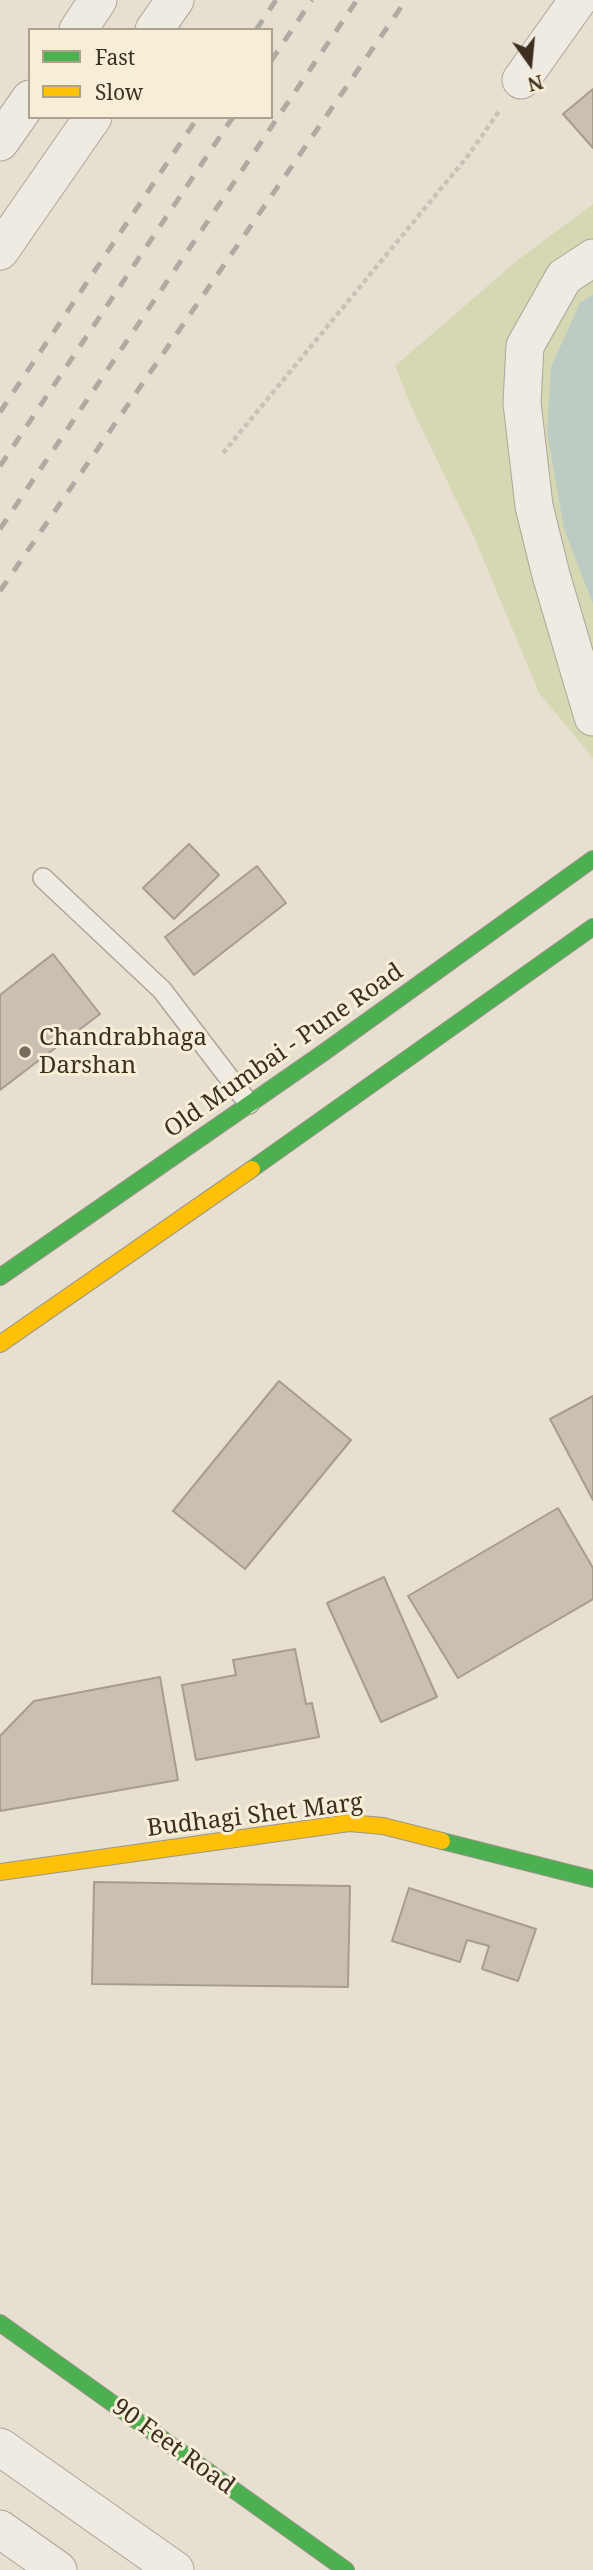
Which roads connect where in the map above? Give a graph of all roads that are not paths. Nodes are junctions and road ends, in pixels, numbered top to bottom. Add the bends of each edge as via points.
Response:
1 (98, 0) edge
2 (175, 0) edge
3 (578, 0) edge
4 (79, 28) edge
5 (155, 28) edge
6 (521, 80) road end
7 (28, 102) edge
8 (92, 119) edge
9 (0, 142) edge
10 (0, 251) edge
11 (593, 258) edge
12 (593, 717) edge
13 (590, 867) edge
14 (43, 878) dead end
15 (593, 928) edge
16 (249, 1104) junction
17 (0, 1277) edge
18 (0, 1344) edge
19 (0, 1872) edge
20 (593, 1880) edge
21 (0, 2323) edge
22 (0, 2447) edge
23 (0, 2529) edge
24 (58, 2570) edge
25 (175, 2570) edge
26 (346, 2570) edge

1 - 4 street
2 - 5 street
3 - 6 street
7 - 9 street
8 - 10 street
11 - 12 street via 564,277 525,346 522,403 534,506
13 - 16 main road, Old Mumbai - Pune Road via 291,1084
14 - 16 lane via 162,990
15 - 18 main road via 315,1117
16 - 17 main road, Old Mumbai - Pune Road
19 - 20 main road, Budhagi Shet Marg via 349,1823 383,1826
21 - 26 main road, 90 Feet Road
22 - 25 street
23 - 24 street

